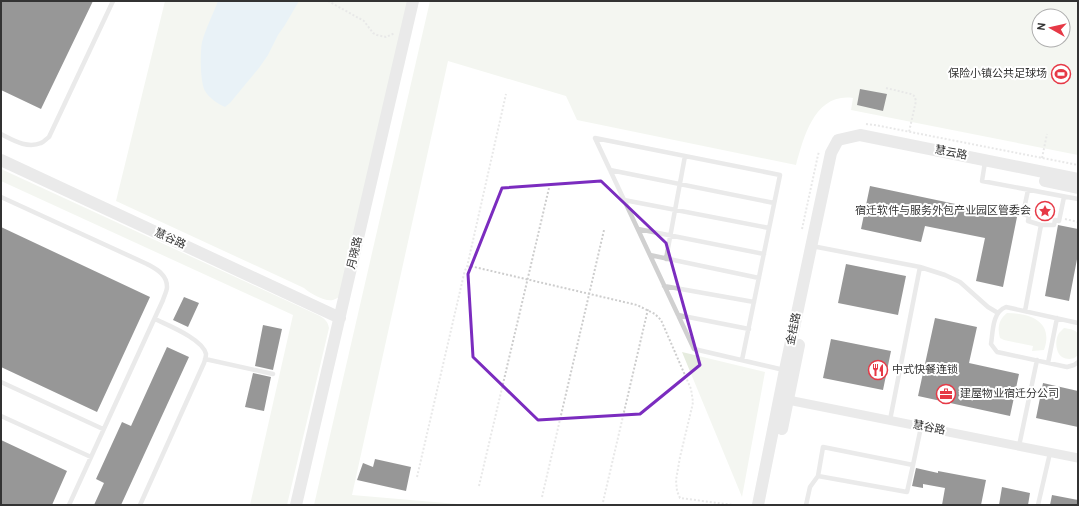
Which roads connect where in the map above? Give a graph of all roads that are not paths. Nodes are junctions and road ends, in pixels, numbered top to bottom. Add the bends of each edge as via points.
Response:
1 (113, 1) edge
2 (413, 1) edge
3 (1, 134) edge
4 (835, 153) joint
5 (685, 156) junction
6 (1, 160) edge
7 (985, 164) junction
8 (610, 170) junction
9 (1078, 179) edge
10 (680, 184) junction
11 (1078, 188) edge
12 (1028, 190) junction
13 (1, 197) edge
14 (1064, 197) junction
15 (1078, 199) edge
16 (624, 200) junction
17 (774, 203) junction
18 (675, 210) junction
19 (1041, 225) junction
20 (769, 228) junction
21 (638, 229) junction
22 (670, 236) junction
23 (815, 247) junction
24 (764, 254) junction
25 (650, 255) junction
26 (666, 259) junction
27 (920, 267) junction
28 (759, 278) junction
29 (664, 286) junction
30 (754, 302) junction
31 (1025, 311) junction
32 (998, 313) junction
33 (678, 315) junction
34 (340, 318) junction
35 (1057, 318) junction
36 (154, 319) junction
37 (1078, 323) edge
38 (749, 329) junction
39 (205, 359) junction
40 (742, 360) junction
41 (1036, 360) junction
42 (1078, 362) edge
43 (1048, 363) junction
44 (785, 370) junction
45 (273, 374) dead end
46 (1, 382) edge
47 (784, 399) junction
48 (1, 416) edge
49 (890, 420) junction
50 (921, 427) junction
51 (104, 429) junction
52 (1020, 446) junction
53 (1050, 452) junction
54 (91, 457) junction
55 (1078, 458) edge
56 (913, 465) junction
57 (818, 476) junction
58 (69, 505) edge
59 (140, 505) edge
60 (296, 505) edge
61 (758, 505) edge
62 (766, 505) edge
63 (806, 505) edge
64 (1038, 505) edge

1 - 3 lane via 49,137 41,143 30,145
2 - 34 street, 月晓路
4 - 7 street, 慧云路 via 858,143
4 - 23 street, 金桂路
5 - 8 lane via 595,138
5 - 10 lane
5 - 17 lane via 780,175
6 - 34 street, 慧谷路
7 - 9 street, 慧云路
7 - 11 street, 慧云路
7 - 12 lane via 982,180
8 - 10 lane
8 - 16 lane
10 - 17 lane
10 - 18 lane
12 - 14 lane
12 - 19 lane via 1023,214 1029,216 1028,221
13 - 36 lane via 157,269 165,276 167,287
14 - 15 lane
14 - 19 lane via 1059,221 1055,220 1054,225
16 - 18 lane
16 - 21 lane
17 - 20 lane
18 - 20 lane
18 - 22 lane
19 - 31 lane
20 - 24 lane
21 - 22 lane
21 - 25 lane
22 - 24 lane
22 - 26 lane
23 - 27 lane
23 - 44 street, 金桂路
23 - 47 street, 金桂路
24 - 28 lane
25 - 26 lane
25 - 29 lane
26 - 28 lane
27 - 32 lane via 960,282
27 - 49 lane
28 - 30 lane
29 - 30 lane
29 - 33 lane
30 - 38 lane
31 - 32 lane via 1006,307
31 - 35 lane
32 - 41 lane via 991,344 993,348 997,352
33 - 38 lane
33 - 40 lane via 694,349
34 - 60 street, 月晓路
35 - 37 lane
35 - 43 lane
36 - 39 lane via 202,346 206,354
36 - 51 lane
38 - 40 lane
39 - 45 lane
39 - 59 lane
40 - 44 lane
41 - 43 lane
41 - 52 lane
42 - 43 lane via 1066,367
44 - 47 street, 金桂路
46 - 51 lane
47 - 49 street, 慧谷路
47 - 61 street, 金桂路
47 - 62 street, 金桂路
48 - 54 lane
49 - 50 street, 慧谷路
50 - 52 street, 慧谷路
50 - 56 lane
51 - 54 lane
52 - 53 street, 慧谷路
53 - 55 street, 慧谷路
53 - 64 lane
54 - 58 lane
56 - 57 lane via 907,492
56 - 57 lane via 823,447
57 - 63 lane via 810,487

